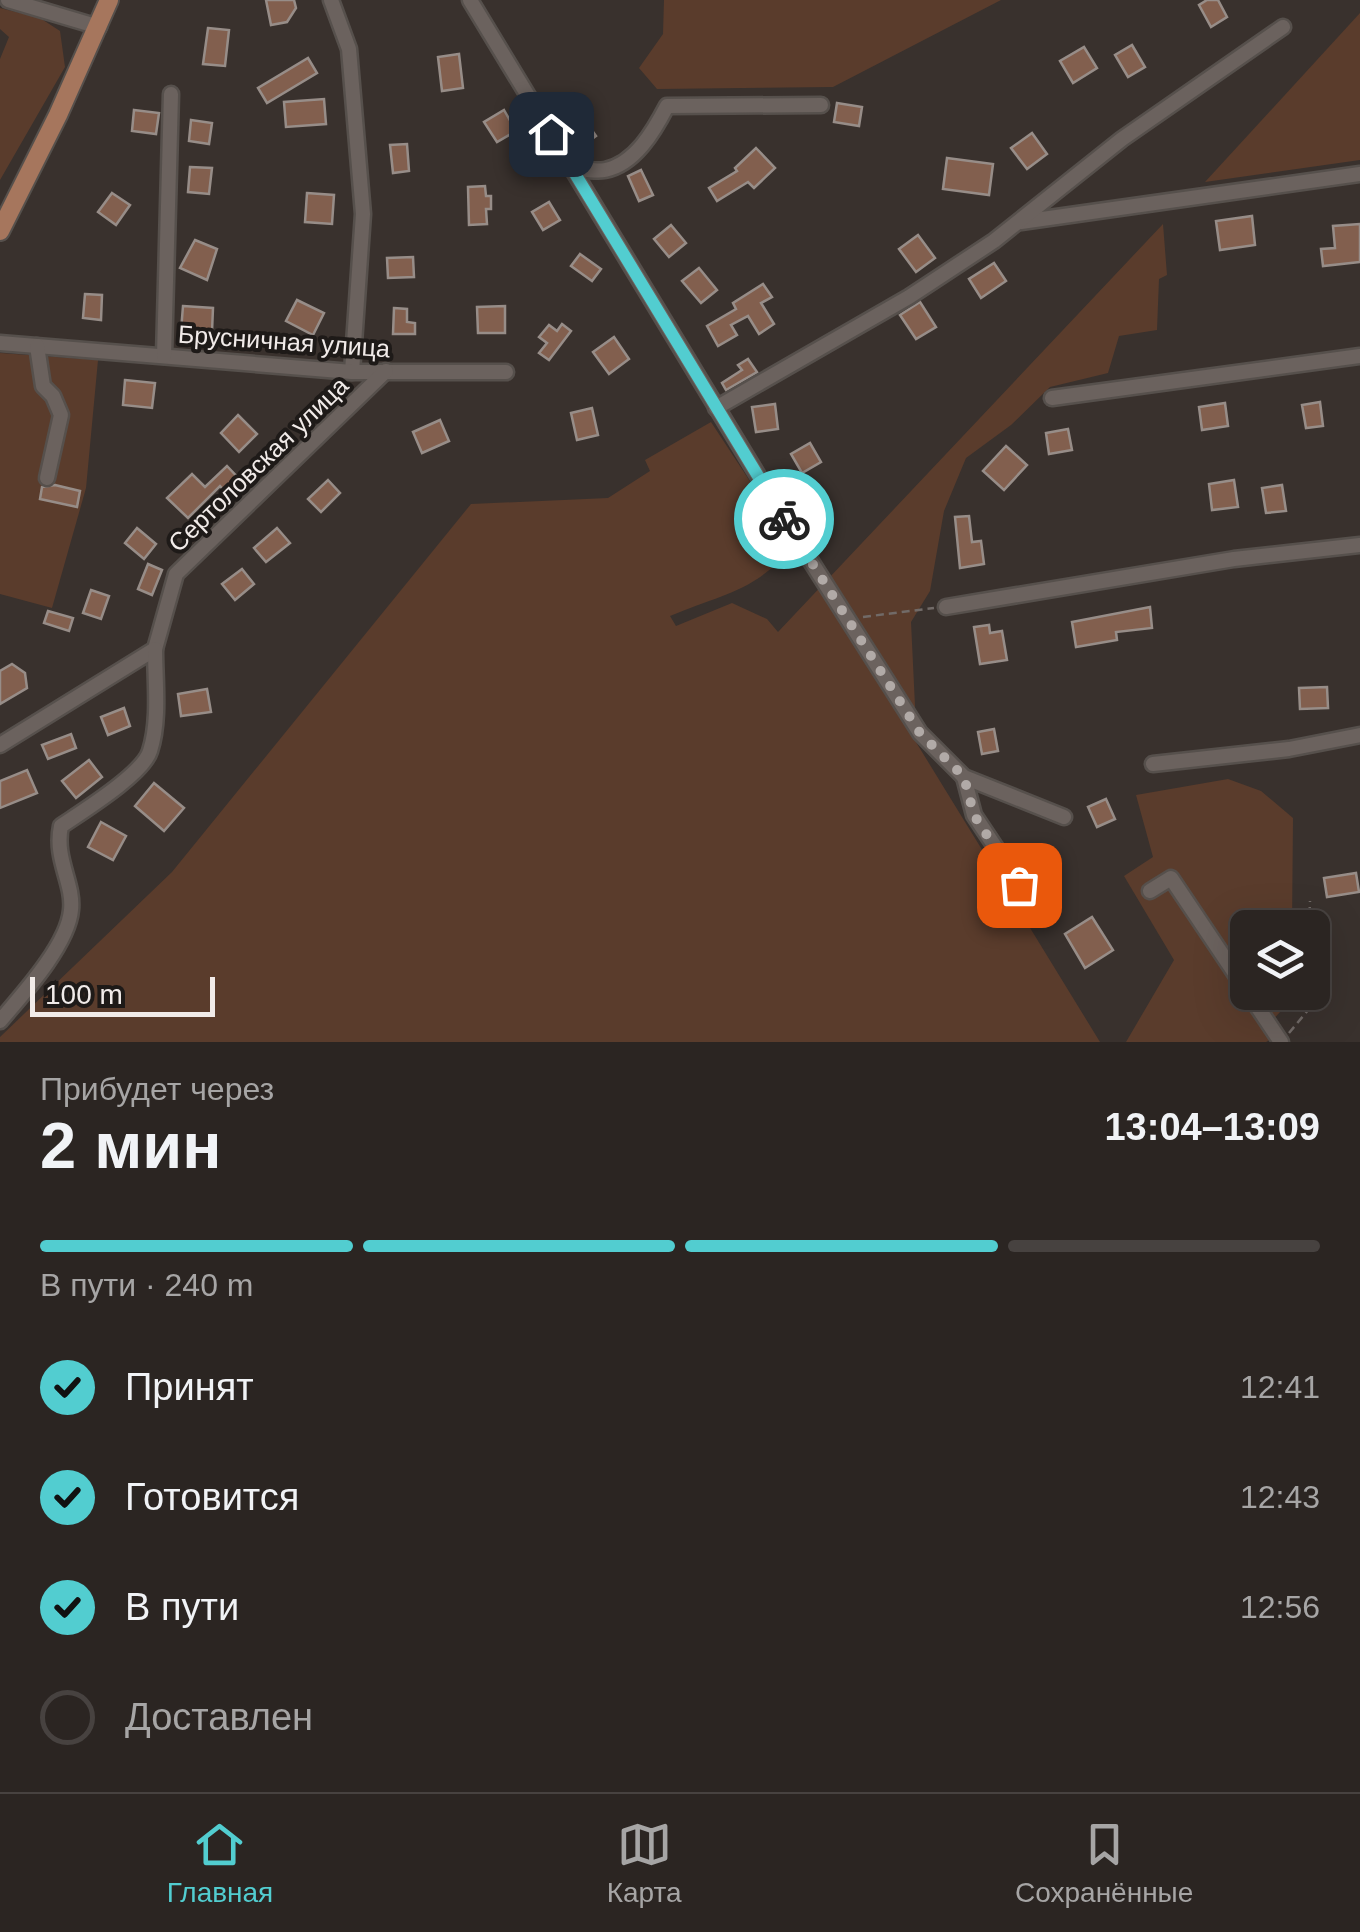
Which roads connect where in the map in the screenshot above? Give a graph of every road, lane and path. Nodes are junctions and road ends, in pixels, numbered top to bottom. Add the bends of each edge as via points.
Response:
1 (8, 0) edge
2 (109, 0) edge
3 (331, 0) edge
4 (470, 0) edge
5 (99, 27) junction
6 (1283, 27) dead end
7 (172, 94) dead end
8 (821, 105) dead end
9 (572, 168) junction
10 (1360, 174) edge
11 (1020, 222) junction
12 (0, 230) edge
13 (0, 343) edge
14 (37, 346) junction
15 (164, 356) junction
16 (1360, 356) edge
17 (386, 371) junction
18 (352, 372) junction
19 (506, 372) dead end
20 (1052, 398) dead end
21 (716, 408) junction
22 (47, 478) dead end
23 (1360, 545) edge
24 (946, 607) joint
25 (849, 618) junction
26 (155, 649) junction
27 (1360, 736) edge
28 (0, 744) edge
29 (1153, 764) dead end
30 (964, 777) junction
31 (1064, 818) dead end
32 (1150, 892) dead end
33 (1310, 902) dead end
34 (1310, 910) edge
35 (1038, 911) dead end
36 (1308, 1010) edge
37 (0, 1021) edge
38 (1281, 1042) edge

1 - 5 street
2 - 5 main road
3 - 18 street, Сертоловская улица via 349,48 362,214
4 - 9 street
5 - 12 main road
6 - 11 street via 1122,139
7 - 15 street
8 - 9 street via 667,106 627,161 603,171
9 - 21 street
10 - 11 street
11 - 21 street via 909,297
13 - 14 street, Брусничная улица
14 - 15 street, Брусничная улица
14 - 22 street via 44,386 61,415
15 - 18 street, Брусничная улица
16 - 20 street
17 - 18 street, Брусничная улица
17 - 19 street, Брусничная улица
17 - 26 street, Сертоловская улица via 176,574
21 - 25 street
23 - 24 street
24 - 25 path
25 - 30 street via 920,733
26 - 28 street
26 - 37 street, Сертоловская улица via 150,754 61,826 57,843 71,909 62,936
27 - 29 street
30 - 31 street
30 - 35 street via 974,815
32 - 38 street via 1171,878
33 - 34 path
36 - 38 path

